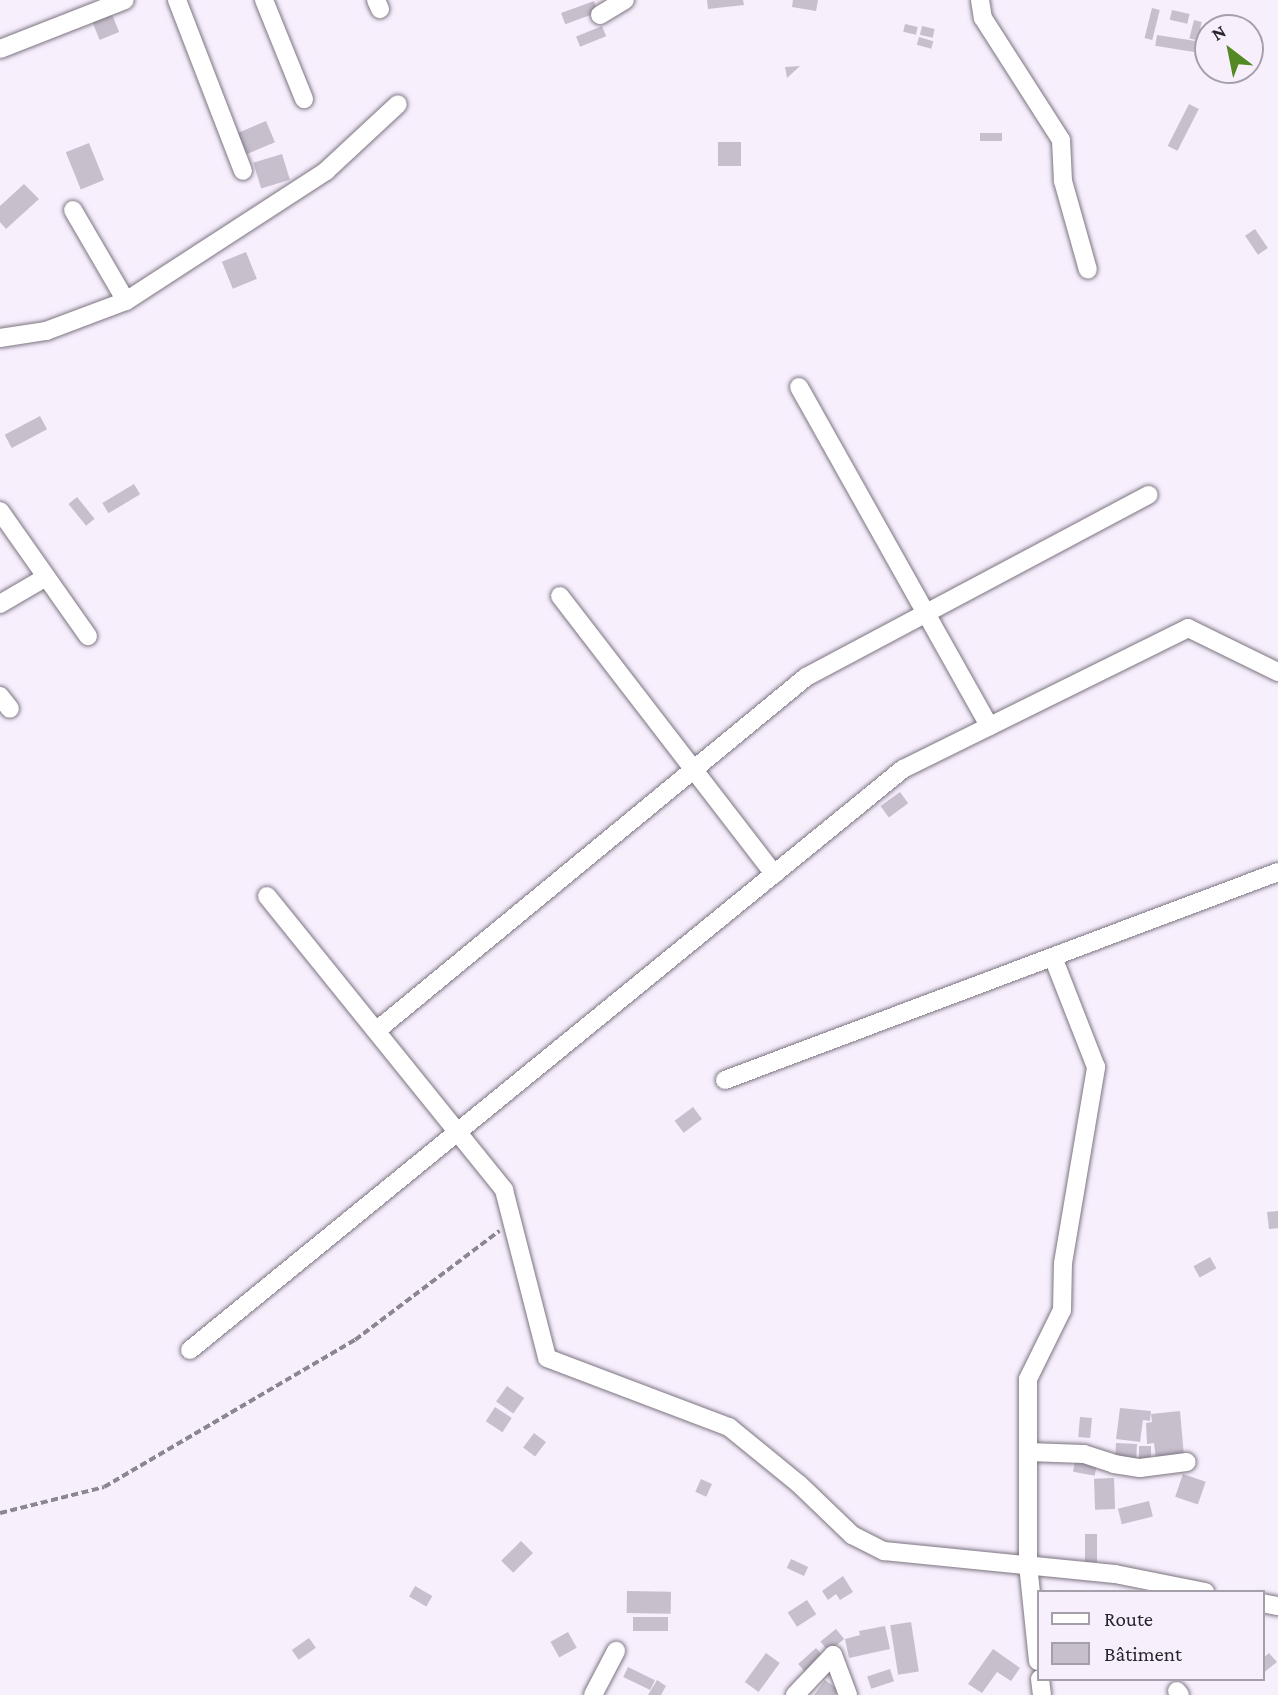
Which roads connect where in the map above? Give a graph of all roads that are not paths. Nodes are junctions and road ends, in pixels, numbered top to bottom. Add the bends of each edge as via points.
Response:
1 (125, 0) edge
2 (177, 0) edge
3 (264, 0) edge
4 (625, 0) edge
5 (980, 0) edge
6 (600, 15) dead end
7 (0, 49) edge
8 (304, 99) dead end
9 (398, 104) dead end
10 (243, 171) dead end
11 (73, 210) dead end
12 (1088, 270) dead end
13 (126, 301) junction
14 (0, 338) edge
15 (799, 387) dead end
16 (1149, 495) dead end
17 (0, 511) edge
18 (46, 576) junction
19 (559, 596) dead end
20 (0, 604) edge
21 (926, 613) junction
22 (88, 636) dead end
23 (1278, 672) edge
24 (989, 726) junction
25 (693, 769) junction
26 (1278, 872) edge
27 (774, 874) junction
28 (267, 896) dead end
29 (1053, 957) junction
30 (376, 1031) junction
31 (725, 1080) dead end
32 (457, 1132) junction
33 (190, 1350) dead end
34 (1028, 1451) junction
35 (1187, 1462) dead end
36 (1028, 1564) junction
37 (1195, 1590) edge
38 (1036, 1642) edge
39 (616, 1651) dead end
40 (593, 1695) edge
41 (794, 1695) edge
42 (848, 1695) edge

1 - 7 street
2 - 10 street
3 - 8 street
4 - 6 street
5 - 12 street via 983,18 1061,140 1063,181
9 - 13 street via 326,171
11 - 13 street
13 - 14 street via 46,331
15 - 21 street
16 - 21 street
17 - 18 street
18 - 20 street
18 - 22 street
19 - 25 street
21 - 24 street
21 - 25 street via 806,677
23 - 24 street via 1188,628
24 - 27 street via 903,769
25 - 27 street
25 - 30 street
26 - 29 street
27 - 32 street
28 - 30 street
29 - 31 street
29 - 34 street via 1096,1067 1063,1263 1062,1310 1028,1379
30 - 32 street
32 - 33 street
32 - 36 street via 504,1190 547,1358 729,1427 852,1535 884,1551
34 - 35 street via 1084,1454 1140,1468
34 - 36 street
36 - 37 street via 1115,1574
36 - 38 street
39 - 40 street
41 - 42 street via 833,1655

